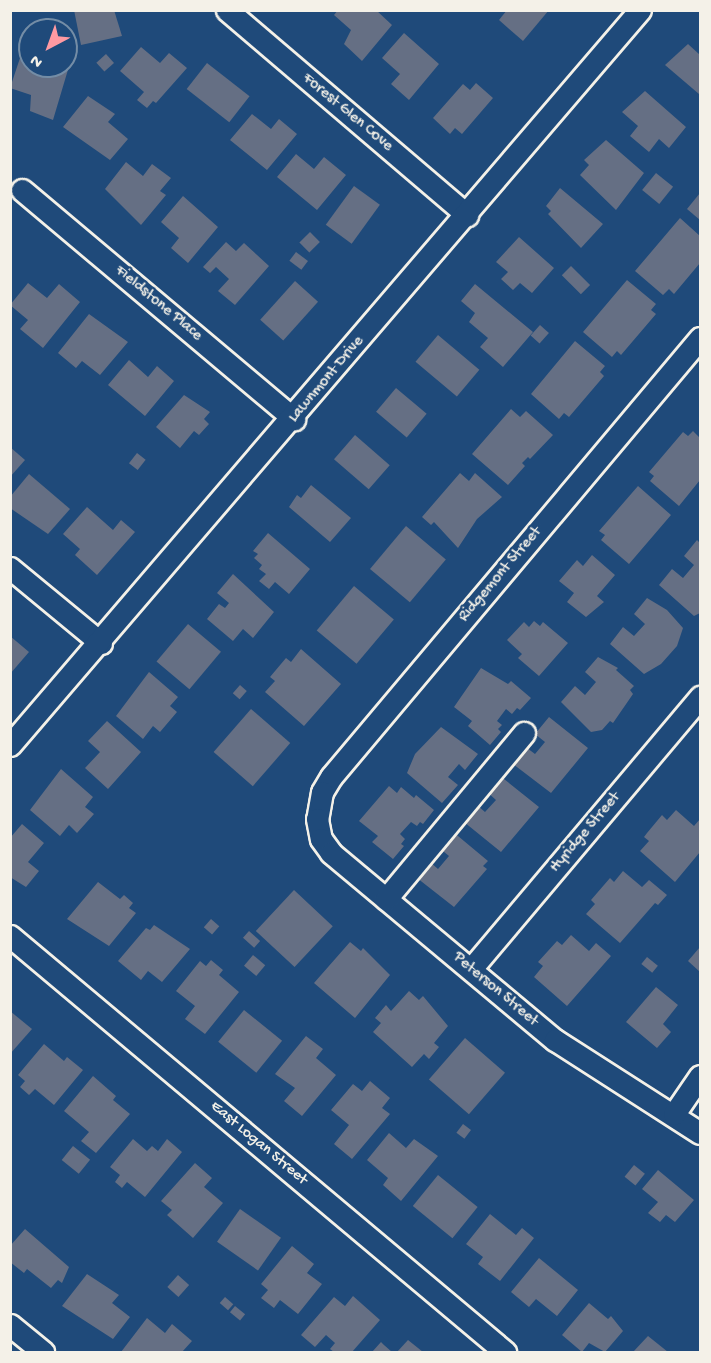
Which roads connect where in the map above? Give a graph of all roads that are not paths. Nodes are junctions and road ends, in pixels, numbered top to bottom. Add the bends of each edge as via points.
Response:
1 (227, 10) edge
2 (640, 10) edge
3 (22, 190) dead end
4 (467, 215) junction
5 (700, 338) edge
6 (294, 419) junction
7 (10, 568) edge
8 (101, 644) junction
9 (700, 697) edge
10 (524, 733) dead end
11 (10, 746) edge
12 (317, 819) joint
13 (386, 899) junction
14 (10, 936) edge
15 (471, 969) junction
16 (700, 1076) edge
17 (674, 1114) junction
18 (700, 1133) edge
19 (10, 1325) edge
20 (43, 1353) edge
21 (505, 1353) edge

1 - 4 street, Forest Glen Cove
2 - 4 street, Lawnmont Drive
3 - 6 street, Fieldstone Place
4 - 6 street, Lawnmont Drive
5 - 12 street, Ridgemont Street via 331,777 322,792
6 - 8 street, Lawnmont Drive
7 - 8 street
8 - 11 street, Lawnmont Drive
9 - 15 street, Hyridge Street
10 - 13 street
12 - 13 street, Peterson Street via 321,839 331,854
13 - 15 street, Peterson Street
14 - 21 street, East Logan Street
15 - 17 street, Peterson Street via 598,1071
16 - 17 street
17 - 18 street, Peterson Street
19 - 20 street

